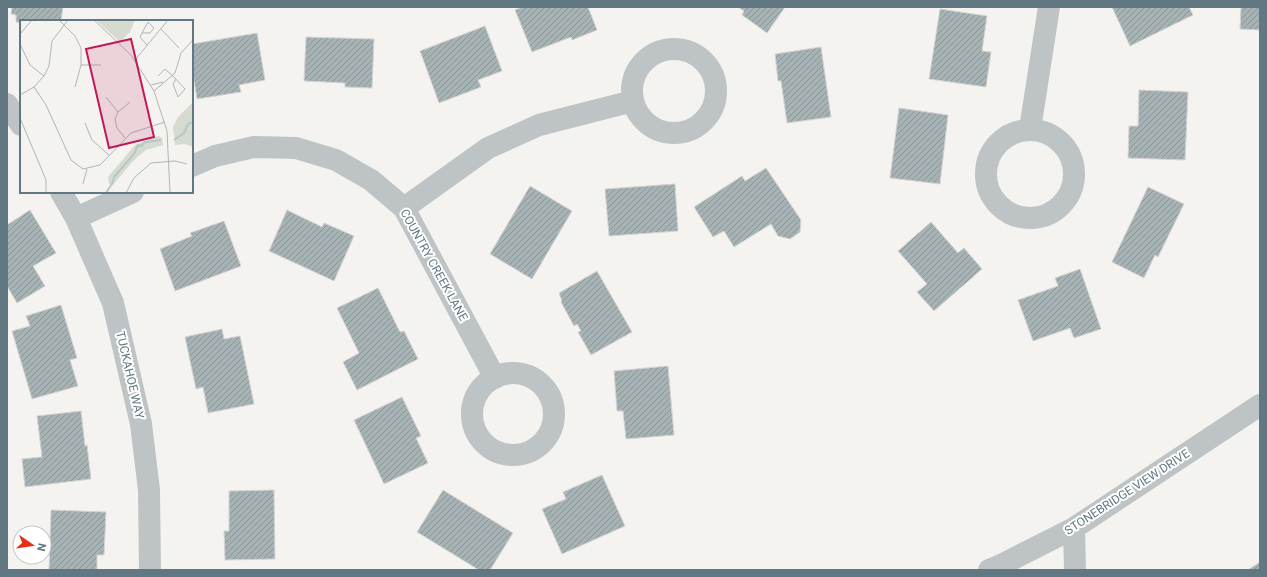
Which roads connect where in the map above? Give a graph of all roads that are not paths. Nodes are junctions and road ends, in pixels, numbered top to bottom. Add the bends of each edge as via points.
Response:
1 (1049, 7) edge
2 (633, 101) dead end
3 (7, 104) edge
4 (20, 124) edge
5 (1030, 129) junction
6 (193, 166) edge
7 (62, 193) edge
8 (131, 193) edge
9 (404, 208) junction
10 (76, 218) junction
11 (495, 378) dead end
12 (1260, 405) edge
13 (1074, 528) junction
14 (997, 569) edge
15 (150, 570) edge
16 (1076, 570) edge

1 - 5 street
2 - 9 street via 539,125 488,148
3 - 4 street
5 - 5 street via 1016,132 1002,140 992,151 986,166 986,181 992,196 1001,208 1014,216 1029,219 1057,210 1067,200 1073,188 1075,174 1066,148 1056,138
6 - 9 street, COUNTRY CREEK LANE via 215,156 254,147 296,148 336,160 371,180
7 - 10 street, TUCKAHOE WAY
8 - 10 street
9 - 11 street, COUNTRY CREEK LANE
10 - 15 street, TUCKAHOE WAY via 113,303 141,424 149,490
12 - 13 street, STONEBRIDGE VIEW DRIVE
13 - 14 street, STONEBRIDGE VIEW DRIVE
13 - 16 street

